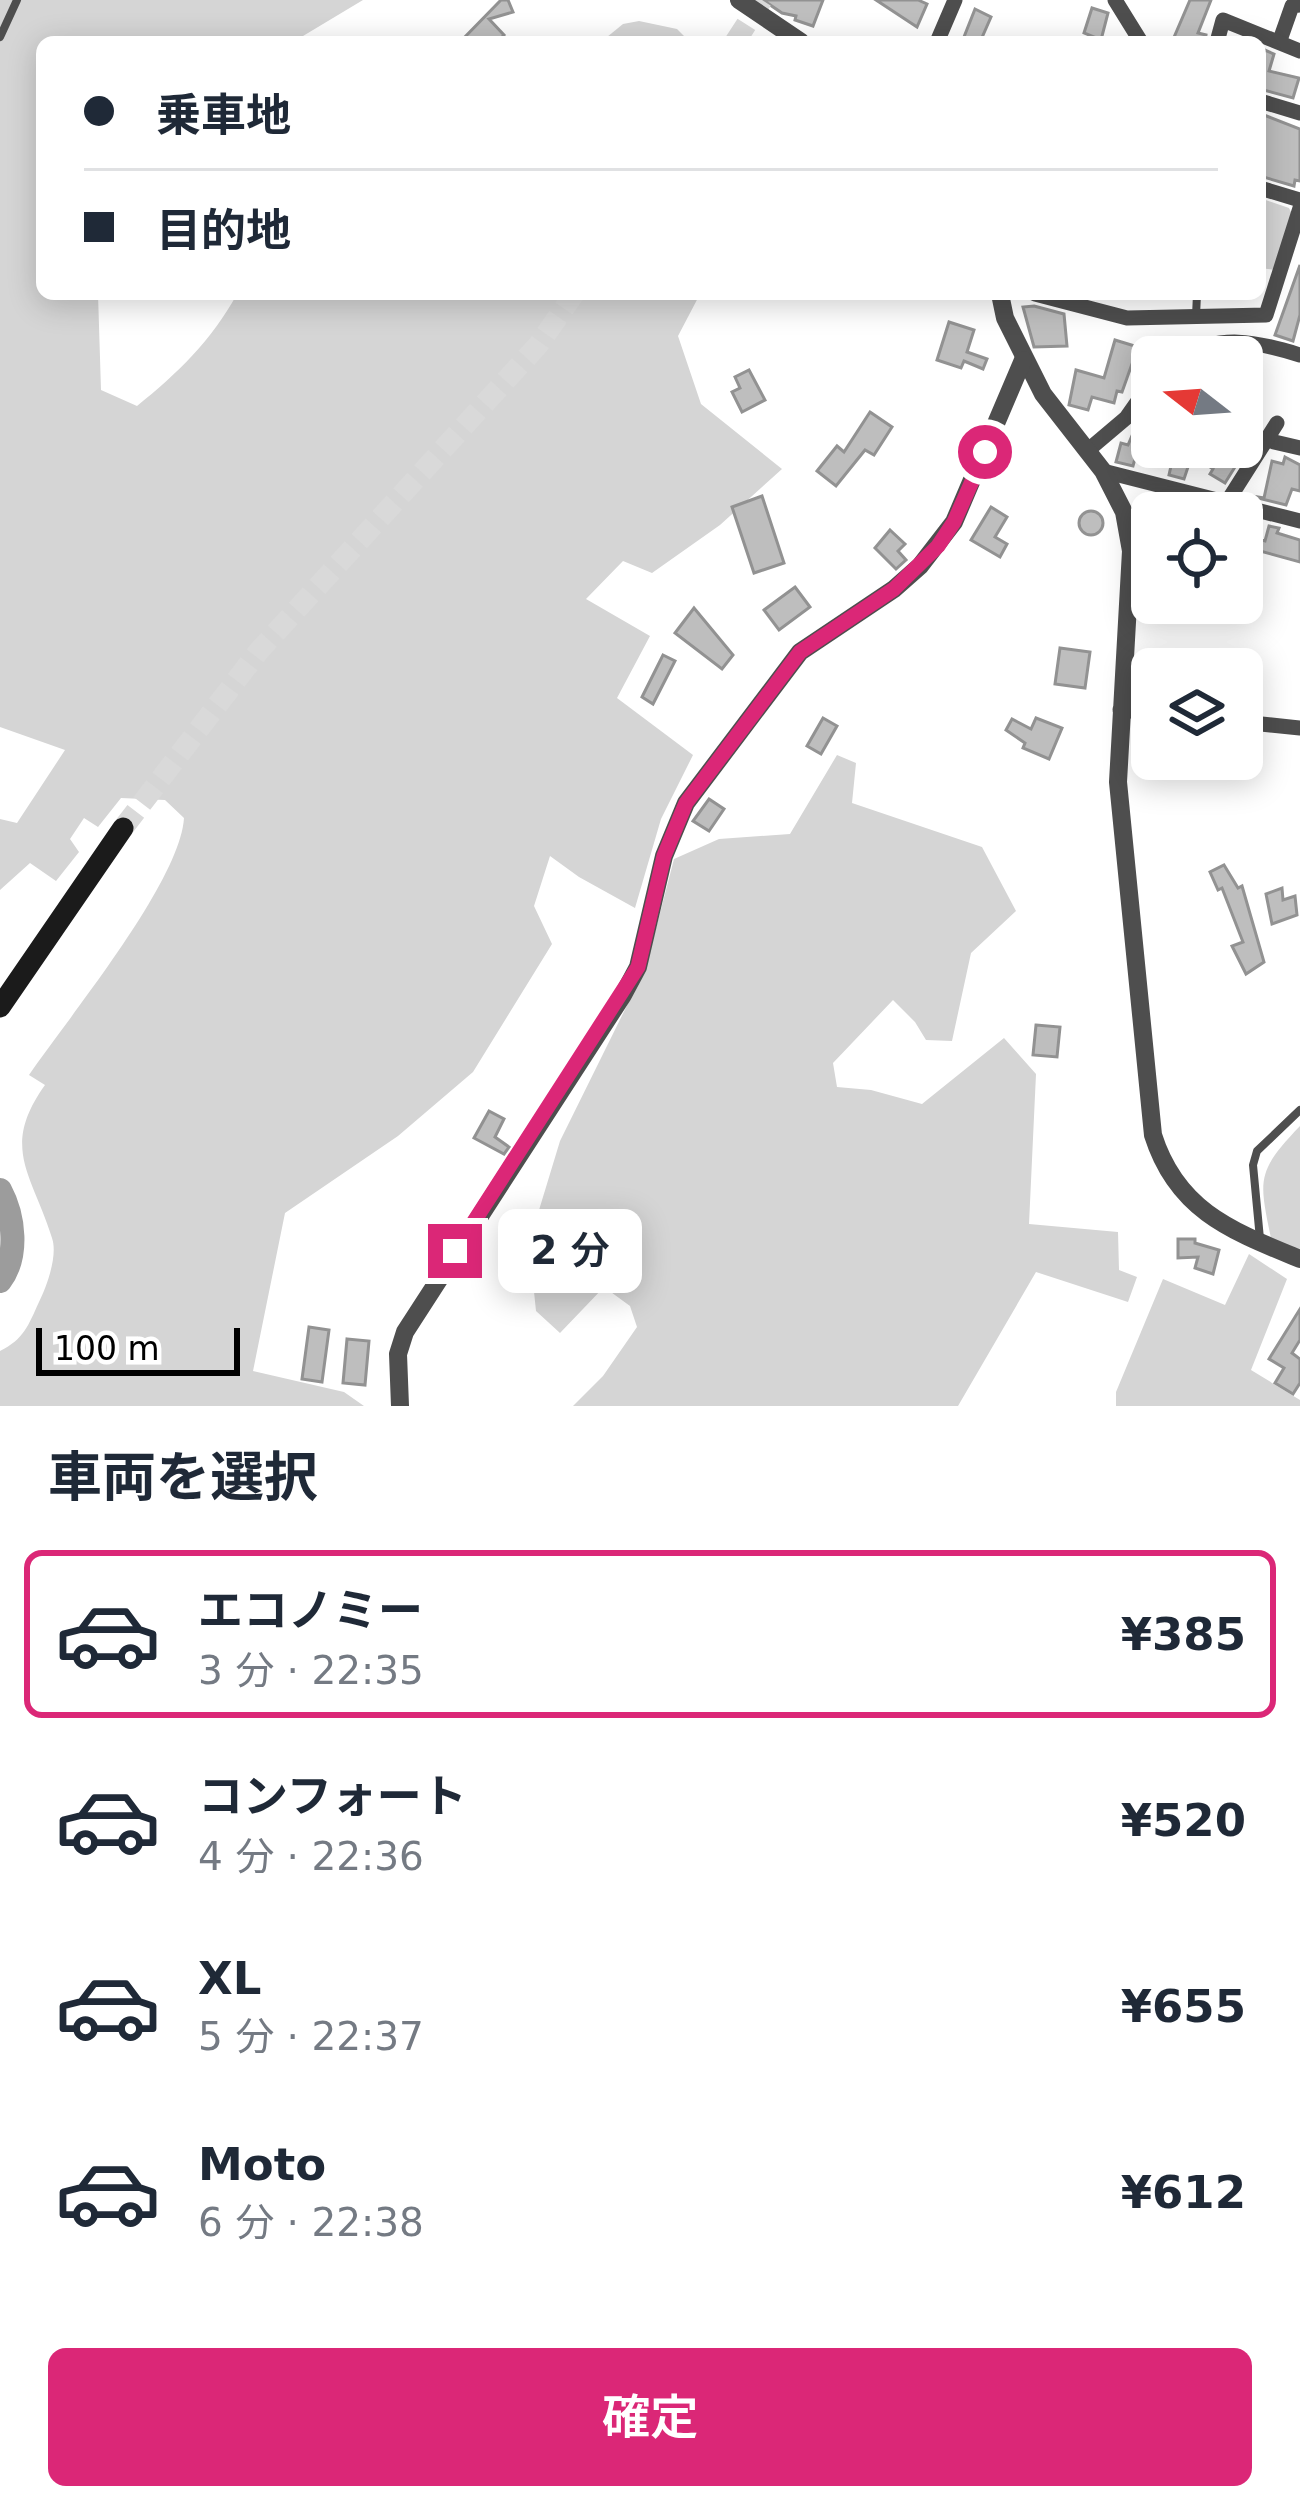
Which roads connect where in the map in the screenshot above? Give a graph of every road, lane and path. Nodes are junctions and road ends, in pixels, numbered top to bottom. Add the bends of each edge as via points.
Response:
1 (17, 0) edge
2 (739, 0) edge
3 (955, 0) edge
4 (1115, 0) edge
5 (1300, 5) edge
6 (792, 36) edge
7 (940, 36) edge
8 (1138, 36) edge
9 (1219, 36) edge
10 (0, 38) edge
11 (1280, 40) junction
12 (1300, 51) edge
13 (1266, 103) edge
14 (1300, 113) edge
15 (1266, 190) edge
16 (1300, 204) edge
17 (1281, 268) junction
18 (1300, 274) edge
19 (1001, 300) edge
20 (1058, 300) edge
21 (1197, 300) edge
22 (1196, 318) junction
23 (1263, 344) edge
24 (1300, 356) edge
25 (1023, 360) junction
26 (1131, 411) edge
27 (1277, 423) dead end
28 (1266, 440) junction
29 (1300, 448) edge
30 (1088, 451) junction
31 (1103, 471) junction
32 (1187, 492) edge
33 (1233, 492) edge
34 (1263, 511) edge
35 (1300, 521) edge
36 (1120, 710) junction
37 (1131, 711) edge
38 (1263, 724) edge
39 (1300, 728) edge
40 (122, 828) tunnel mouth
41 (0, 1007) edge
42 (1300, 1110) edge
43 (1260, 1243) junction
44 (1300, 1259) edge
45 (400, 1406) edge

1 - 10 lane
2 - 6 street
3 - 7 street
4 - 8 street
5 - 11 street via 1292,6
9 - 11 street via 1223,20
11 - 12 street
13 - 14 street
15 - 16 street
16 - 17 street
17 - 18 street
17 - 22 street via 1266,315
19 - 25 street
20 - 22 street via 1127,318
21 - 22 lane
23 - 24 street
25 - 30 street
25 - 45 street via 938,546 894,589 800,652 686,803 664,856 638,967 405,1332
26 - 30 street
27 - 28 street
28 - 29 street
28 - 33 street
30 - 31 street
31 - 32 street
31 - 36 street via 1124,512 1131,551
34 - 35 street
36 - 37 street
36 - 43 street via 1119,819 1153,1136 1198,1209
38 - 39 street
40 - 41 main road
42 - 43 lane via 1257,1151
43 - 44 street

